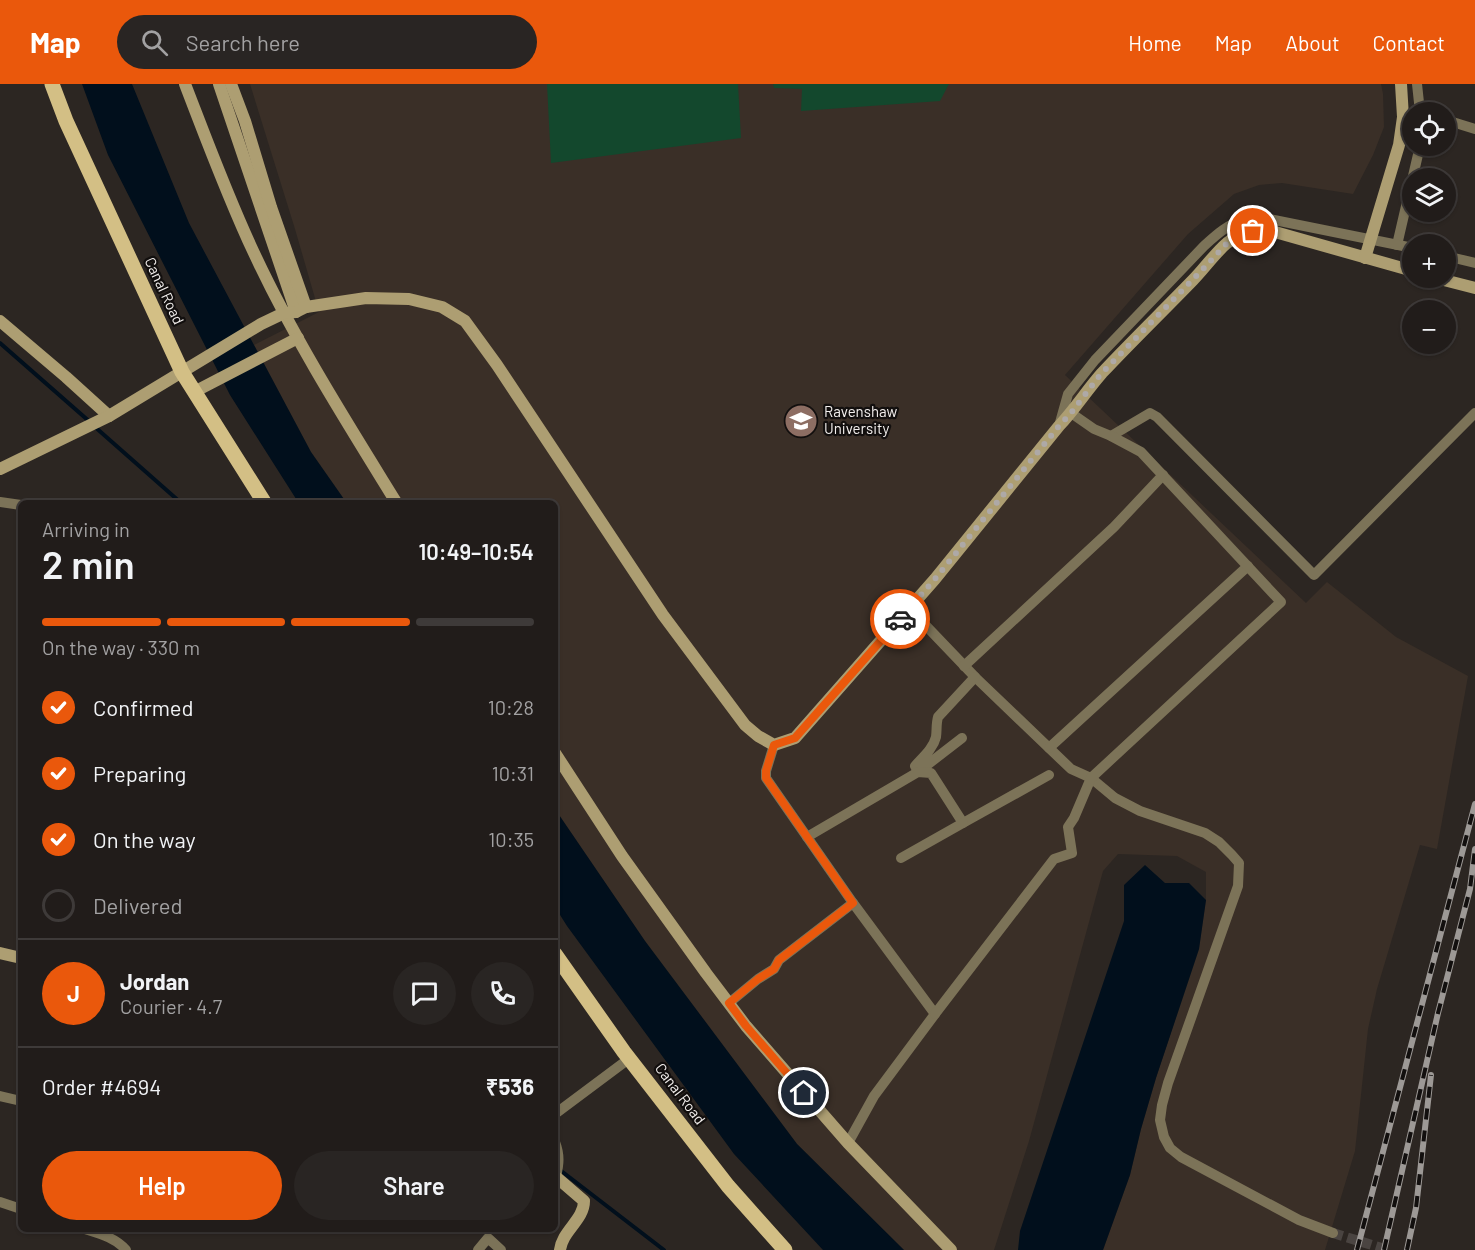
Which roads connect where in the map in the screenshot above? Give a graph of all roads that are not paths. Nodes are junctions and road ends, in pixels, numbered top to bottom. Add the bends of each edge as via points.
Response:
1 (52, 84) edge
2 (185, 84) edge
3 (219, 84) edge
4 (231, 84) edge
5 (1401, 84) edge
6 (1417, 84) edge
7 (1419, 102) edge
8 (1456, 123) edge
9 (1475, 129) edge
10 (1418, 156) edge
11 (1397, 245) junction
12 (1402, 246) edge
13 (1365, 258) junction
14 (1456, 258) edge
15 (1475, 263) edge
16 (1402, 268) edge
17 (1456, 283) edge
18 (1475, 288) edge
19 (295, 311) junction
20 (0, 321) edge
21 (298, 338) junction
22 (186, 369) junction
23 (194, 392) junction
24 (1071, 413) junction
25 (1475, 414) edge
26 (105, 417) junction
27 (1059, 426) junction
28 (1111, 436) junction
29 (0, 469) edge
30 (1163, 475) junction
31 (263, 500) edge
32 (395, 500) edge
33 (0, 502) edge
34 (18, 505) edge
35 (1248, 566) junction
36 (909, 608) junction
37 (964, 666) junction
38 (975, 677) junction
39 (962, 738) dead end
40 (774, 745) junction
41 (1049, 748) junction
42 (558, 758) edge
43 (918, 772) junction
44 (1049, 776) dead end
45 (1091, 778) junction
46 (963, 824) junction
47 (807, 837) junction
48 (901, 858) dead end
49 (853, 903) junction
50 (0, 953) edge
51 (18, 957) edge
52 (558, 958) edge
53 (729, 1003) junction
54 (934, 1014) junction
55 (630, 1058) junction
56 (0, 1096) edge
57 (18, 1100) edge
58 (558, 1112) edge
59 (848, 1143) junction
60 (558, 1179) edge
61 (0, 1202) edge
62 (18, 1208) edge
63 (94, 1232) edge
64 (1333, 1233) tunnel mouth
65 (557, 1249) edge
66 (126, 1250) edge
67 (478, 1250) edge
68 (501, 1250) edge
69 (785, 1250) edge
70 (951, 1250) edge

1 - 22 main road, Canal Road via 66,121
2 - 19 main road via 254,253
3 - 19 main road
4 - 19 main road via 272,207
5 - 13 main road, bridge via 1403,117 1399,145
6 - 7 street
8 - 9 street
10 - 11 street
11 - 12 street
11 - 27 street via 1269,219 1234,223 1204,246 1095,360 1068,394
13 - 16 main road
13 - 24 main road via 1275,232 1253,231 1239,236 1228,242 1100,375
14 - 15 street
17 - 18 main road
19 - 21 main road
19 - 22 main road via 261,324
19 - 40 main road via 366,298 409,299 442,307 465,321 663,615 745,725
20 - 26 main road via 66,376
21 - 23 main road
21 - 32 main road
22 - 23 main road, Canal Road
22 - 26 main road
23 - 31 main road, Canal Road
24 - 27 main road
24 - 28 street
25 - 28 street via 1314,574 1157,417 1150,413
26 - 29 main road
27 - 36 main road
28 - 30 street via 1141,452
30 - 35 street
30 - 37 street
33 - 34 street
35 - 41 street
35 - 45 street via 1281,602
36 - 37 street
36 - 40 main road via 795,738
37 - 38 street
38 - 41 street
38 - 43 street via 938,717 932,748 915,766
39 - 43 street
40 - 47 street via 766,778
41 - 45 street via 1071,769
42 - 53 main road via 622,856
43 - 46 street via 931,773
43 - 47 street
44 - 46 street
45 - 54 street via 1068,827 1072,853 1054,859
45 - 64 street via 1115,798 1140,811 1205,833 1239,863 1238,886 1168,1083 1160,1120 1164,1137 1182,1157 1299,1220
46 - 48 street
47 - 49 street
49 - 53 street
49 - 54 street
50 - 51 main road
52 - 55 main road, Canal Road
53 - 59 main road
54 - 59 street via 874,1096
55 - 58 street
55 - 69 main road, Canal Road via 728,1186
56 - 57 street
59 - 70 main road
60 - 65 main road via 584,1201 584,1208
61 - 62 street
63 - 66 street via 112,1238
67 - 68 street via 488,1238

